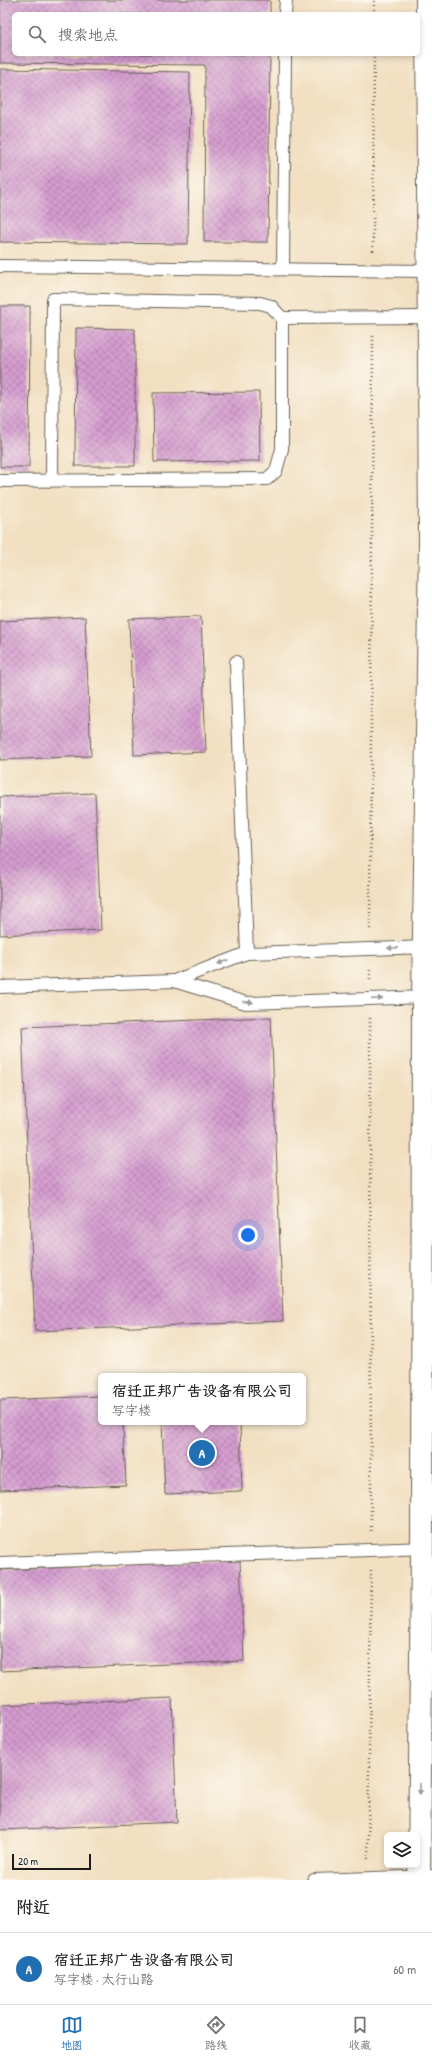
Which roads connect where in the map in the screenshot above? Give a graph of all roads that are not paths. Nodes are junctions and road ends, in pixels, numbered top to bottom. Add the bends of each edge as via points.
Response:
1 (286, 0) edge
2 (427, 0) edge
3 (286, 12) edge
4 (430, 30) edge
5 (285, 56) edge
6 (0, 266) edge
7 (283, 269) junction
8 (428, 271) junction
9 (429, 317) junction
10 (282, 318) junction
11 (52, 480) junction
12 (0, 481) edge
13 (236, 662) dead end
14 (428, 947) edge
15 (247, 953) junction
16 (174, 981) junction
17 (0, 987) edge
18 (428, 997) edge
19 (427, 1415) edge
20 (427, 1548) edge
21 (0, 1562) edge
22 (423, 1877) edge
23 (314, 1880) edge

1 - 3 lane
2 - 4 street
4 - 8 street
5 - 7 lane
6 - 7 lane
7 - 8 lane
8 - 9 street
9 - 10 lane
9 - 14 street
10 - 11 lane via 282,449 276,471 267,479
10 - 11 lane via 271,306 260,303 53,299
11 - 12 lane
13 - 15 lane
14 -> 15 lane
14 - 18 street
15 -> 16 lane
16 - 17 lane
16 -> 18 lane via 246,1003
18 - 19 street
19 - 20 street
20 - 21 lane
20 -> 22 street
22 - 23 lane

